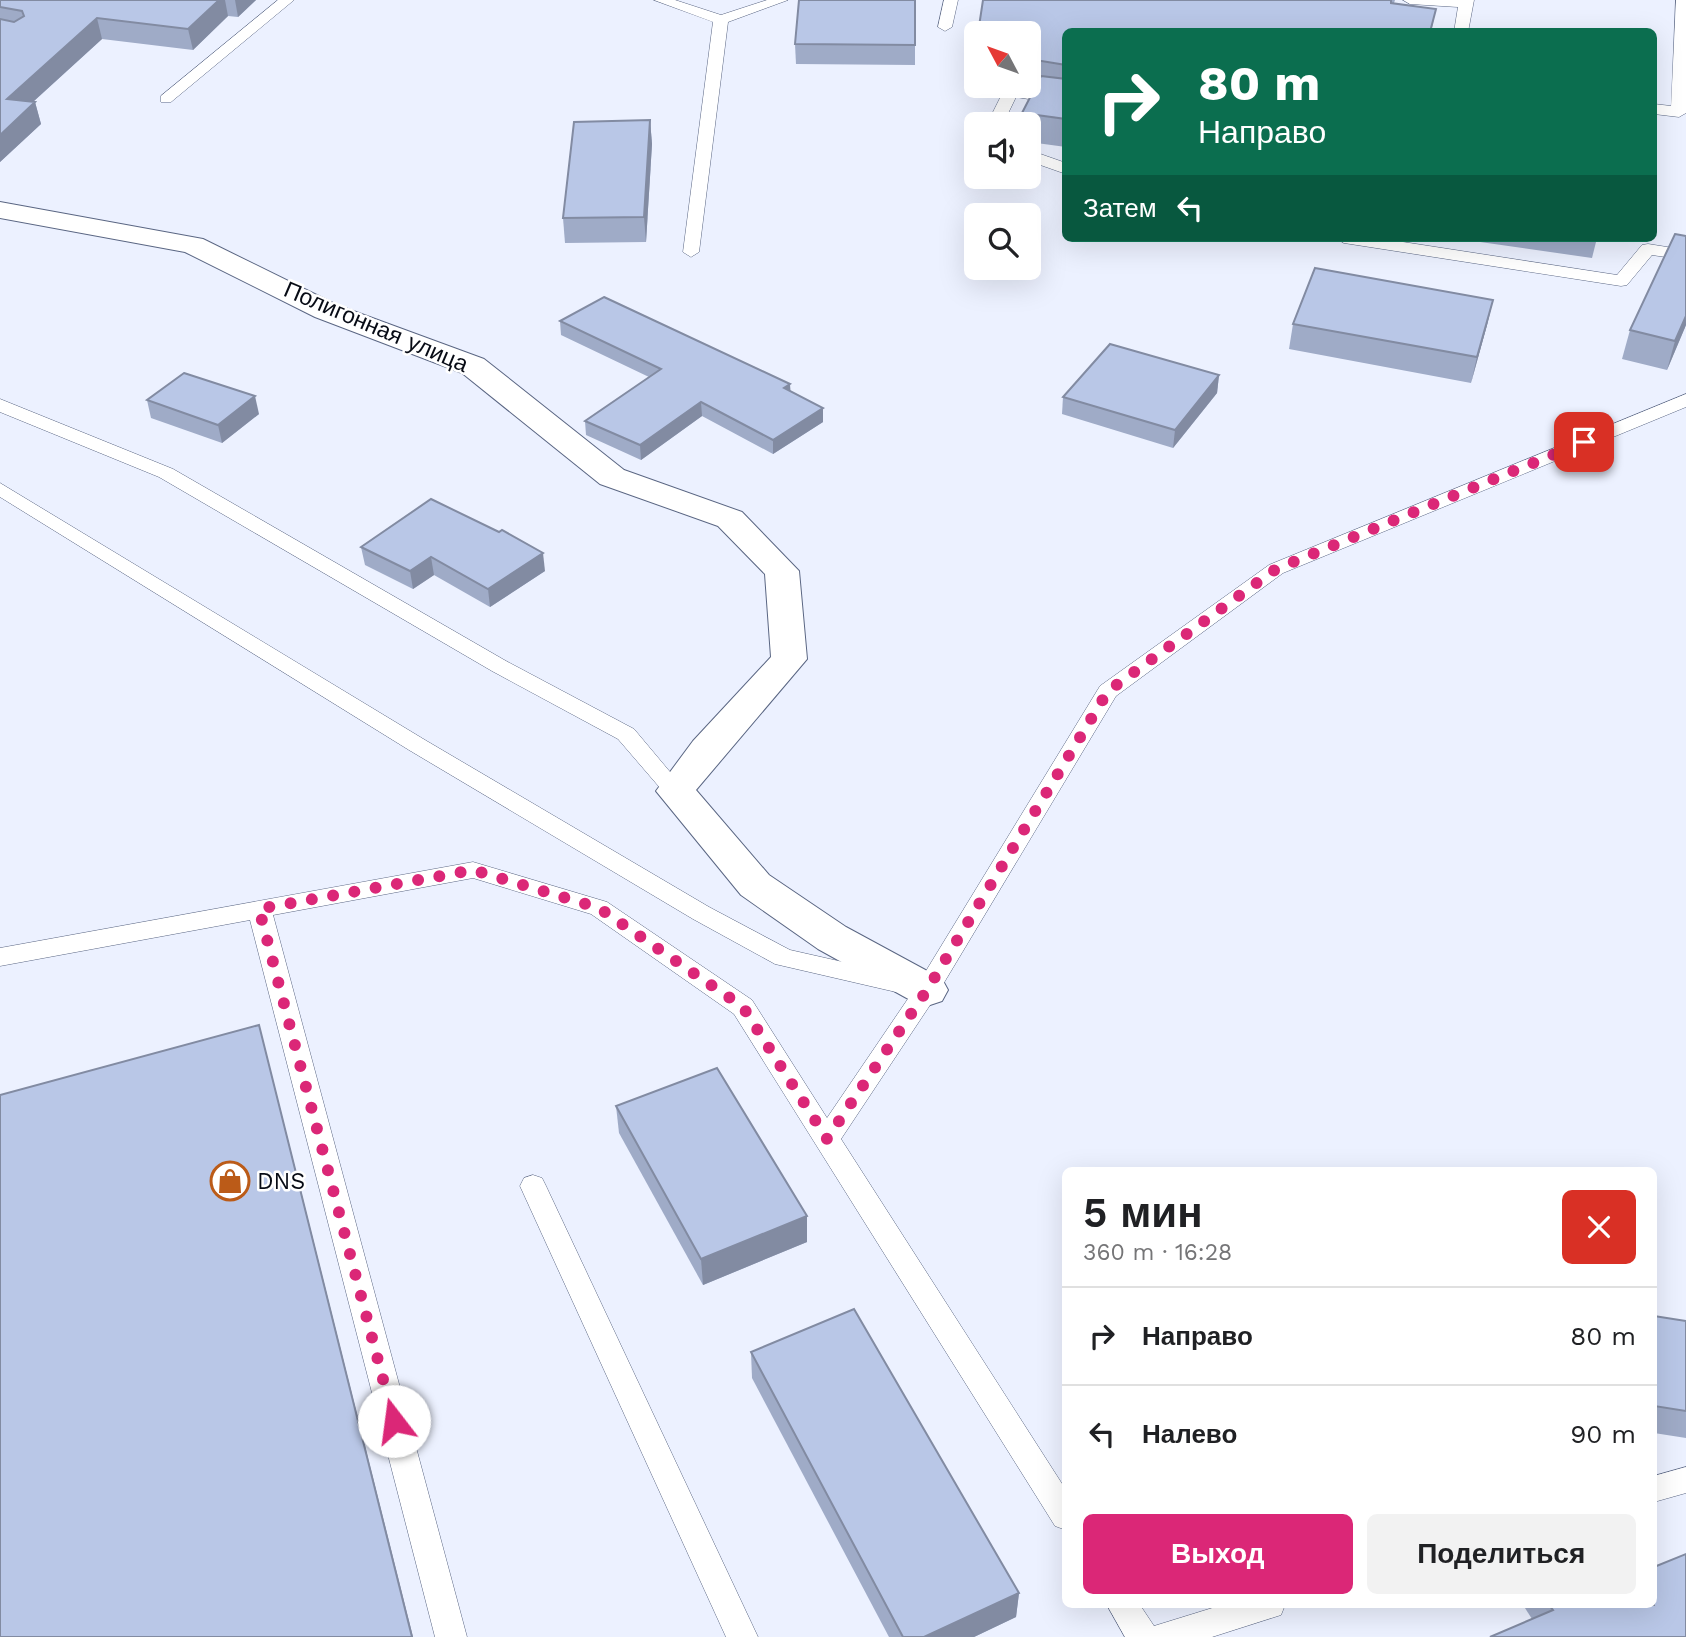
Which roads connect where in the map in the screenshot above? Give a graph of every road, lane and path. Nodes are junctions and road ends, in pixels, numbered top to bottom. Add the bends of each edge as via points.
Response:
1 (287, 0) edge
2 (662, 0) edge
3 (781, 0) edge
4 (951, 0) edge
5 (1410, 0) edge
6 (1683, 0) edge
7 (1467, 2) edge
8 (721, 20) junction
9 (945, 27) dead end
10 (1462, 28) edge
11 (166, 99) dead end
12 (1062, 99) edge
13 (1657, 109) edge
14 (1001, 112) edge
15 (1041, 160) edge
16 (1062, 167) edge
17 (0, 211) edge
18 (1370, 242) edge
19 (691, 252) dead end
20 (1686, 255) edge
21 (1686, 400) edge
22 (0, 405) edge
23 (0, 489) edge
24 (675, 791) junction
25 (259, 909) junction
26 (0, 957) edge
27 (927, 990) junction
28 (827, 1139) junction
29 (533, 1186) dead end
30 (1686, 1480) edge
31 (1657, 1488) edge
32 (1062, 1510) edge
33 (1124, 1608) edge
34 (1260, 1608) edge
35 (451, 1637) edge
36 (742, 1637) edge
37 (1143, 1637) edge
38 (1163, 1637) edge

1 - 11 lane
2 - 8 lane
3 - 8 lane
4 - 9 lane
5 - 7 lane
6 - 13 lane via 1679,112
7 - 10 lane
8 - 19 lane
12 - 14 lane via 1011,92
15 - 16 lane
17 - 24 street, Полигонная улица via 193,245 326,311 473,366 612,477 730,519 782,571 789,659
18 - 20 lane via 1621,281 1648,249
21 - 27 lane via 1276,569 1108,691
22 - 24 lane via 166,473 499,666 626,734
23 - 27 lane via 417,745 785,958
24 - 27 street via 755,885 832,938
25 - 26 lane
25 - 28 lane via 473,870 599,908 743,1007
25 - 35 lane
27 - 28 lane
28 - 32 lane
29 - 36 lane
30 - 31 lane
33 - 37 lane
34 - 38 lane

